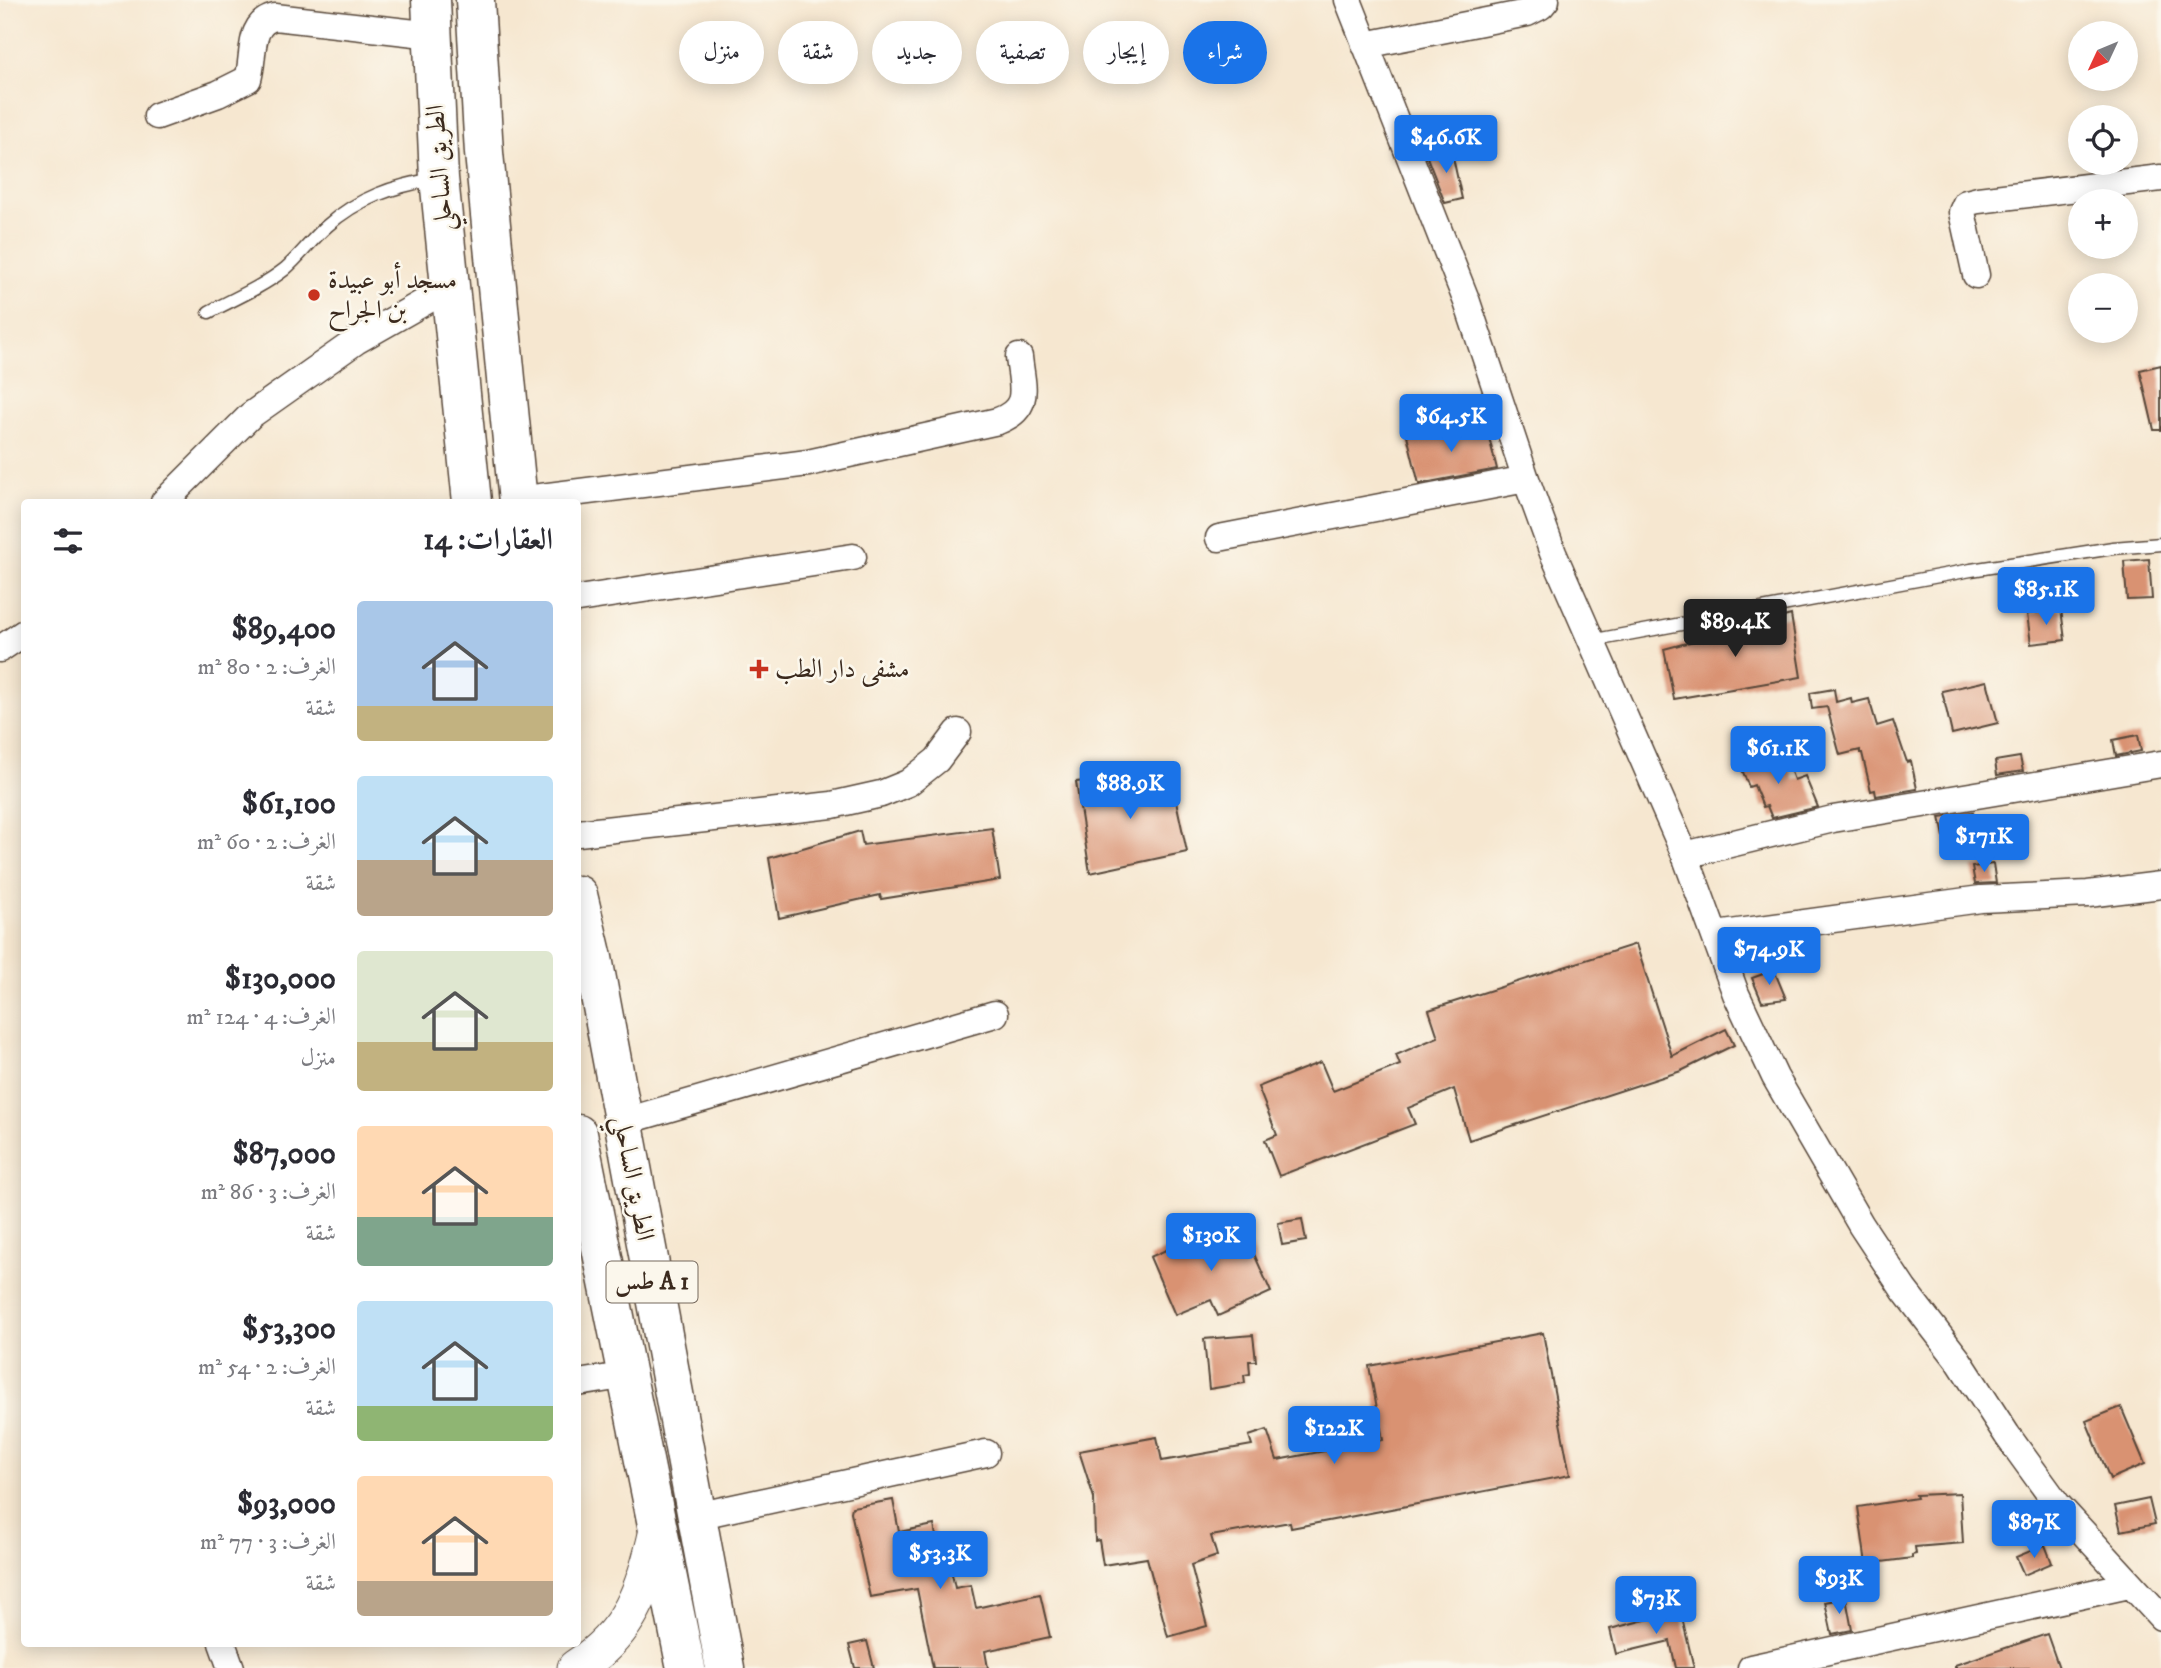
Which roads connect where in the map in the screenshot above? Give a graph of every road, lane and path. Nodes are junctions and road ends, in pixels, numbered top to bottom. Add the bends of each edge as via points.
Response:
1 (475, 0) edge
2 (1348, 0) edge
3 (1546, 0) edge
4 (432, 17) edge
5 (1365, 45) junction
6 (157, 116) dead end
7 (439, 178) junction
8 (2161, 178) edge
9 (1976, 275) dead end
10 (449, 288) junction
11 (209, 312) dead end
12 (1018, 357) dead end
13 (1525, 479) junction
14 (167, 499) edge
15 (472, 499) edge
16 (517, 499) edge
17 (532, 499) edge
18 (1219, 538) dead end
19 (2161, 544) edge
20 (853, 557) dead end
21 (581, 599) edge
22 (21, 635) edge
23 (1590, 641) junction
24 (0, 649) edge
25 (958, 732) dead end
26 (2161, 764) edge
27 (581, 833) edge
28 (1685, 855) junction
29 (2161, 884) edge
30 (581, 908) edge
31 (1716, 935) junction
32 (995, 1014) dead end
33 (622, 1122) junction
34 (581, 1148) edge
35 (628, 1375) junction
36 (581, 1383) edge
37 (986, 1453) dead end
38 (696, 1516) junction
39 (658, 1530) junction
40 (2129, 1585) junction
41 (2161, 1617) edge
42 (223, 1647) edge
43 (231, 1668) edge
44 (576, 1668) edge
45 (686, 1668) edge
46 (725, 1668) edge
47 (1751, 1668) edge

1 - 16 highway, الطريق الساحلي via 484,153
2 - 5 street
3 - 5 street via 1527,13
4 - 6 street via 266,19 254,36 248,79
4 - 7 highway, الطريق الساحلي
5 - 13 street via 1467,302
7 - 10 highway, الطريق الساحلي
7 - 11 lane via 406,184 350,207 286,268
8 - 9 street via 1966,203 1962,212
10 - 14 street via 356,341 251,415
10 - 15 highway, الطريق الساحلي
12 - 17 street via 1024,397 1019,408 998,421 808,463
13 - 18 street
13 - 23 street
19 - 23 lane via 1971,570
20 - 21 street
22 - 24 street
23 - 28 street
25 - 27 street via 937,760 908,783 881,794 832,805
26 - 28 street via 1833,819
28 - 31 street
29 - 31 street via 2088,894 1968,901
30 - 33 highway, الطريق الساحلي / طس A 1
31 - 40 street via 1736,994 1775,1077 1861,1225 2057,1504
32 - 33 street
33 - 38 highway, الطريق الساحلي / طس A 1
34 - 35 highway, الطريق الساحلي / طس A 1
35 - 36 street
35 - 39 highway, الطريق الساحلي / طس A 1
37 - 38 street
38 - 46 highway, الطريق الساحلي / طس A 1
39 - 44 main road via 643,1591 630,1616 613,1638
39 - 45 highway, الطريق الساحلي / طس A 1
40 - 41 street
40 - 47 street
42 - 43 street

